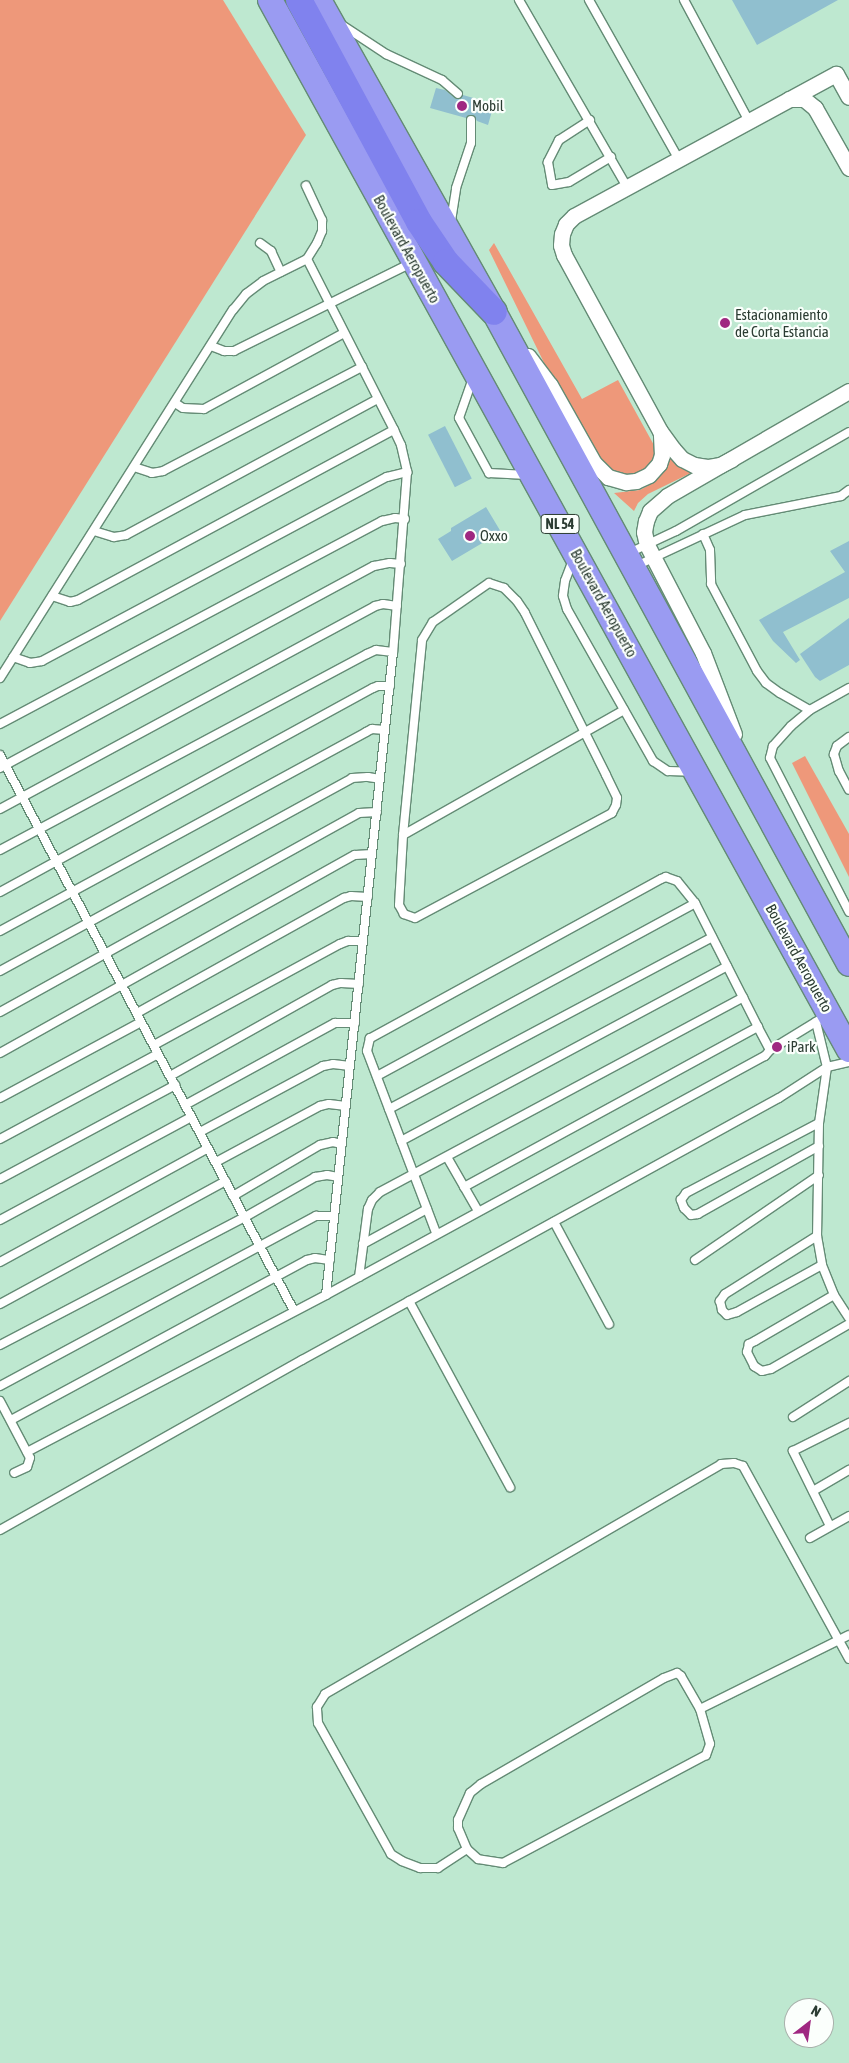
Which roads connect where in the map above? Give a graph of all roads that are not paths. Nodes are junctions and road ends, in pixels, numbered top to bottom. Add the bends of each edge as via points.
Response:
1 (270, 0) edge
2 (299, 0) edge
3 (519, 0) edge
4 (589, 0) edge
5 (684, 0) edge
6 (322, 6) edge
7 (458, 94) dead end
8 (849, 97) edge
9 (784, 102) junction
10 (471, 120) dead end
11 (590, 120) junction
12 (749, 121) junction
13 (611, 157) junction
14 (679, 160) junction
15 (849, 168) edge
16 (306, 186) dead end
17 (628, 187) junction
18 (452, 236) junction
19 (260, 243) dead end
20 (307, 259) junction
21 (414, 261) junction
22 (281, 272) junction
23 (330, 304) junction
24 (494, 312) junction
25 (344, 333) junction
26 (210, 346) junction
27 (362, 367) junction
28 (475, 371) junction
29 (849, 391) edge
30 (378, 399) junction
31 (175, 403) junction
32 (394, 430) junction
33 (660, 431) junction
34 (849, 432) edge
35 (732, 459) junction
36 (134, 467) junction
37 (407, 472) junction
38 (532, 475) junction
39 (849, 490) edge
40 (405, 519) junction
41 (94, 531) junction
42 (703, 534) junction
43 (650, 551) junction
44 (576, 553) junction
45 (629, 562) junction
46 (401, 564) junction
47 (52, 596) junction
48 (397, 606) junction
49 (393, 652) junction
50 (13, 657) junction
51 (0, 678) edge
52 (390, 686) junction
53 (849, 688) edge
54 (624, 710) junction
55 (810, 710) junction
56 (0, 724) edge
57 (385, 730) junction
58 (585, 732) junction
59 (849, 737) edge
60 (0, 755) edge
61 (3, 766) edge
62 (697, 773) junction
63 (380, 779) junction
64 (849, 790) edge
65 (22, 797) junction
66 (761, 804) junction
67 (0, 809) edge
68 (377, 812) junction
69 (39, 829) junction
70 (403, 835) junction
71 (0, 850) edge
72 (372, 854) junction
73 (56, 862) junction
74 (72, 891) junction
75 (0, 892) edge
76 (368, 897) junction
77 (695, 903) junction
78 (849, 912) edge
79 (88, 922) junction
80 (0, 931) edge
81 (712, 937) junction
82 (363, 941) junction
83 (105, 953) junction
84 (849, 964) edge
85 (727, 966) junction
86 (0, 971) edge
87 (359, 984) junction
88 (122, 985) junction
89 (743, 997) junction
90 (0, 1012) edge
91 (137, 1013) junction
92 (823, 1018) junction
93 (141, 1022) junction
94 (355, 1023) junction
95 (758, 1027) junction
96 (154, 1045) junction
97 (770, 1050) junction
98 (849, 1050) edge
99 (0, 1053) edge
100 (158, 1054) junction
101 (849, 1062) edge
102 (350, 1066) junction
103 (827, 1066) junction
104 (170, 1076) junction
105 (377, 1076) junction
106 (175, 1085) junction
107 (0, 1098) edge
108 (185, 1105) junction
109 (346, 1106) junction
110 (389, 1109) junction
111 (191, 1116) junction
112 (819, 1124) junction
113 (200, 1132) junction
114 (0, 1138) edge
115 (401, 1141) junction
116 (342, 1144) junction
117 (819, 1146) junction
118 (208, 1148) junction
119 (447, 1156) junction
120 (216, 1162) junction
121 (414, 1174) junction
122 (819, 1175) junction
123 (338, 1177) junction
124 (0, 1179) edge
125 (226, 1181) junction
126 (464, 1187) junction
127 (233, 1196) junction
128 (427, 1209) junction
129 (478, 1211) junction
130 (334, 1216) junction
131 (244, 1217) junction
132 (0, 1220) edge
133 (554, 1222) junction
134 (436, 1233) junction
135 (817, 1236) junction
136 (363, 1244) junction
137 (260, 1246) junction
138 (330, 1260) junction
139 (696, 1260) dead end
140 (0, 1262) edge
141 (822, 1265) junction
142 (276, 1277) junction
143 (359, 1277) junction
144 (326, 1295) junction
145 (834, 1295) junction
146 (410, 1301) junction
147 (0, 1304) edge
148 (294, 1312) junction
149 (849, 1318) edge
150 (609, 1324) dead end
151 (849, 1324) edge
152 (0, 1344) edge
153 (849, 1381) edge
154 (0, 1386) edge
155 (0, 1401) edge
156 (794, 1418) dead end
157 (11, 1420) junction
158 (849, 1423) edge
159 (28, 1452) junction
160 (849, 1470) edge
161 (14, 1473) dead end
162 (510, 1488) dead end
163 (813, 1492) junction
164 (849, 1516) edge
165 (830, 1526) junction
166 (0, 1530) edge
167 (810, 1538) dead end
168 (849, 1635) edge
169 (838, 1641) junction
170 (849, 1659) edge
171 (700, 1710) junction
172 (467, 1848) junction

1 - 21 highway, Boulevard Aeropuerto / NL 54
2 - 24 highway via 419,222 451,268
3 - 11 lane
4 - 14 lane
5 - 12 lane
6 - 7 lane via 373,46 442,80
6 - 18 highway, NL 54
8 - 9 street via 836,74
9 - 12 street
9 - 15 street via 797,98 810,103
10 - 18 lane via 472,143 456,188
11 - 13 lane
11 - 13 lane via 559,140 548,162 552,184 569,182
12 - 14 street
13 - 17 lane
14 - 17 street
16 - 20 lane via 322,220 322,231
17 - 33 street via 574,216 564,229 561,245
18 - 24 highway, NL 54
19 - 22 lane via 271,251
20 - 22 lane
20 - 23 lane
21 - 23 lane
21 - 28 highway, Boulevard Aeropuerto / NL 54
22 - 26 lane via 246,294
23 - 25 lane
23 - 26 lane via 234,351
24 - 33 street via 550,384 594,463 608,477 626,482 649,475 662,455
24 - 45 highway, NL 54
25 - 27 lane
25 - 31 lane via 204,409 183,408
26 - 31 lane
27 - 30 lane
27 - 36 lane via 163,471 152,473
28 - 38 highway, Boulevard Aeropuerto / NL 54
28 - 38 lane via 459,418 488,472
29 - 35 street
30 - 32 lane
30 - 41 lane via 126,535 114,537
31 - 36 lane
32 - 37 lane
32 - 47 lane via 78,600 70,602
33 - 35 street via 673,450 694,465 714,466
34 - 43 lane via 676,531
35 - 43 street via 658,503 646,521 644,532
36 - 41 lane
37 - 40 lane
37 - 50 lane via 387,477 42,661 30,662
38 - 44 highway, Boulevard Aeropuerto / NL 54
39 - 42 lane via 841,496 745,515
40 - 46 lane
40 - 56 lane via 382,521
41 - 47 lane
42 - 43 lane
42 - 55 lane via 710,550 711,584 757,671 773,688
43 - 45 lane
43 - 45 lane
43 - 66 street via 703,653
44 - 54 lane via 563,596 567,609
44 - 62 highway, Boulevard Aeropuerto / NL 54
45 - 66 highway, NL 54
46 - 48 lane
46 - 61 lane via 374,566
47 - 50 lane
48 - 49 lane
48 - 65 lane via 375,606
49 - 52 lane
49 - 69 lane via 376,650 367,654
50 - 51 lane
52 - 57 lane
52 - 73 lane via 373,688
53 - 55 lane
54 - 58 lane
54 - 62 lane via 652,761 668,771
55 - 78 lane via 773,746 770,758
57 - 63 lane
57 - 74 lane via 366,732
58 - 70 lane
58 - 70 lane via 617,798 612,813 415,918 404,914 399,905
58 - 70 lane via 521,607 504,588 489,583 433,622 422,640
59 - 64 lane via 834,754
60 - 61 lane
61 - 65 lane
62 - 92 highway, Boulevard Aeropuerto / NL 54
63 - 68 lane
63 - 79 lane via 352,778
65 - 67 lane
65 - 69 lane
66 - 84 highway, NL 54
68 - 72 lane
68 - 83 lane via 359,813
69 - 71 lane
69 - 73 lane
72 - 76 lane
72 - 88 lane via 355,855
73 - 74 lane
73 - 75 lane
74 - 79 lane
74 - 80 lane
76 - 82 lane
76 - 91 lane via 344,898
77 - 81 lane
77 - 105 lane
77 - 105 lane via 682,886 666,878 617,903 373,1036 367,1046
79 - 83 lane
79 - 86 lane
81 - 85 lane
81 - 110 lane
82 - 87 lane
82 - 96 lane via 340,944
83 - 88 lane
83 - 90 lane
85 - 89 lane
85 - 115 lane
87 - 94 lane
87 - 104 lane via 332,985
88 - 91 lane
88 - 99 lane
89 - 95 lane
89 - 119 lane
91 - 93 lane
92 - 97 lane
92 - 98 highway, Boulevard Aeropuerto / NL 54
92 - 103 lane
93 - 96 lane
93 - 107 lane
94 - 102 lane
94 - 108 lane via 335,1023
95 - 97 lane
95 - 126 lane
96 - 100 lane
97 - 129 lane via 765,1056
100 - 104 lane
100 - 114 lane
101 - 103 lane
102 - 109 lane
102 - 113 lane via 324,1066
103 - 112 lane
103 - 133 lane via 779,1098
104 - 106 lane
105 - 110 lane
106 - 108 lane
106 - 124 lane
108 - 111 lane
109 - 116 lane
109 - 120 lane via 320,1106
110 - 115 lane
111 - 113 lane
111 - 132 lane
112 - 117 lane
112 - 117 lane via 686,1193 682,1200 684,1208 691,1215 698,1214
113 - 118 lane
115 - 121 lane
116 - 123 lane
116 - 127 lane via 320,1145
117 - 122 lane
118 - 120 lane
118 - 140 lane
119 - 121 lane
119 - 126 lane
120 - 125 lane
121 - 128 lane
121 - 136 lane via 376,1195 368,1209
122 - 135 lane
122 - 139 lane
123 - 130 lane
123 - 131 lane via 315,1177
125 - 127 lane
125 - 147 lane
126 - 129 lane
127 - 131 lane
128 - 134 lane
128 - 136 lane
129 - 134 lane
130 - 137 lane via 316,1216
130 - 138 lane
131 - 137 lane
131 - 152 lane
133 - 146 lane
133 - 150 lane
134 - 143 lane
135 - 141 lane
135 - 141 lane via 725,1294 720,1301 722,1310 727,1315 737,1312
136 - 143 lane
137 - 142 lane
137 - 154 lane
138 - 142 lane via 307,1260
138 - 144 lane
141 - 145 lane
142 - 148 lane
142 - 157 lane
143 - 144 lane
144 - 148 lane
145 - 149 lane
145 - 151 lane via 749,1344 747,1352 754,1366 762,1371 772,1369
146 - 162 lane
146 - 166 lane
148 - 159 lane
153 - 156 lane
155 - 157 lane
157 - 159 lane
158 - 163 lane via 792,1451
159 - 161 lane via 29,1465
160 - 163 lane
163 - 165 lane
164 - 165 lane
165 - 167 lane
168 - 169 lane
169 - 170 lane
169 - 171 lane
169 - 172 lane via 743,1466 721,1464 325,1694 317,1707 318,1723 391,1854 420,1868 438,1868
171 - 172 lane via 710,1744 706,1755 503,1863 478,1859
171 - 172 lane via 682,1676 674,1673 481,1784 470,1793 458,1820

